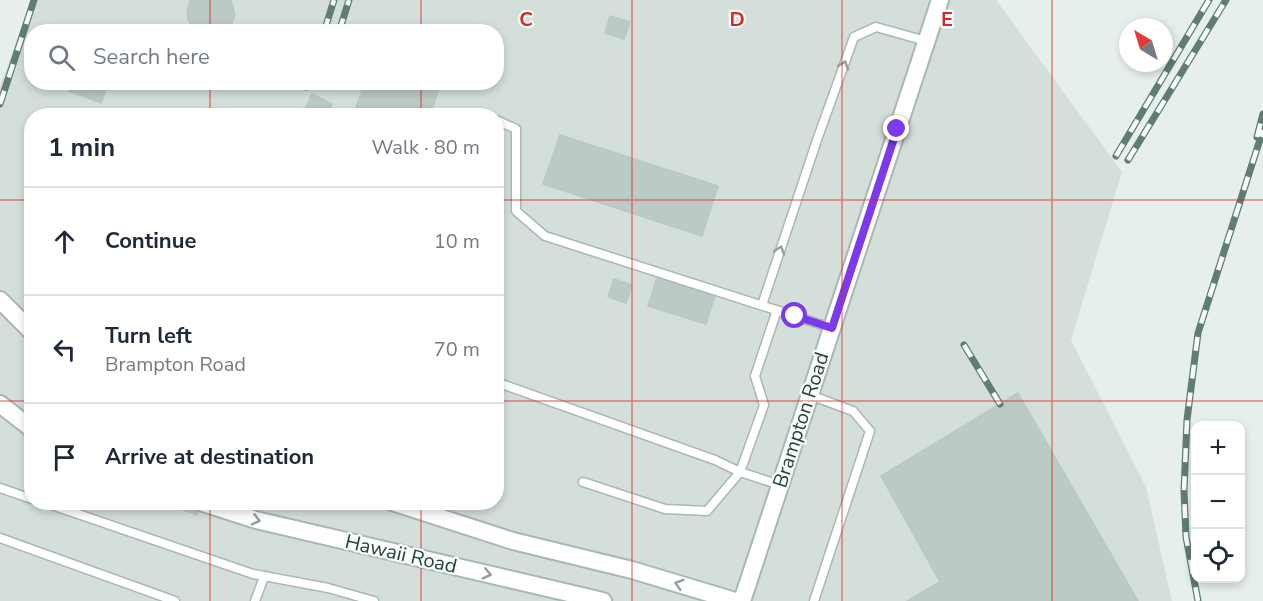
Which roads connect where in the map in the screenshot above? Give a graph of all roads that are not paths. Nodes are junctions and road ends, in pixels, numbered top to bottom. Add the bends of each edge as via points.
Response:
1 (940, 0) edge
2 (926, 41) junction
3 (504, 124) edge
4 (0, 300) edge
5 (762, 305) junction
6 (777, 310) junction
7 (24, 324) edge
8 (832, 328) junction
9 (504, 385) edge
10 (810, 395) junction
11 (0, 404) edge
12 (24, 423) edge
13 (740, 472) junction
14 (583, 482) dead end
15 (780, 485) junction
16 (0, 488) edge
17 (24, 496) edge
18 (66, 510) edge
19 (225, 510) edge
20 (417, 510) edge
21 (0, 538) edge
22 (264, 576) junction
23 (175, 601) edge
24 (255, 601) edge
25 (374, 601) edge
26 (603, 601) edge
27 (735, 601) edge
28 (742, 601) edge
29 (814, 601) edge

1 - 2 street, Brampton Road
5 -> 2 lane via 854,37 876,27
2 - 8 street, Brampton Road
3 - 5 lane via 516,129 516,211 545,236
4 - 7 street
5 - 6 lane
6 - 8 lane
6 - 13 lane via 755,376 764,405
8 - 10 street, Brampton Road
9 - 13 lane
10 - 15 street, Brampton Road
10 - 29 lane via 853,411 870,430
11 - 12 street
13 - 14 lane via 707,511 665,509
13 - 15 lane
15 - 28 street, Brampton Road
16 - 17 lane
18 - 22 lane
19 -> 26 street, Hawaii Road
27 -> 20 street via 632,570 513,541
21 - 23 lane
22 - 24 lane
22 - 25 lane

